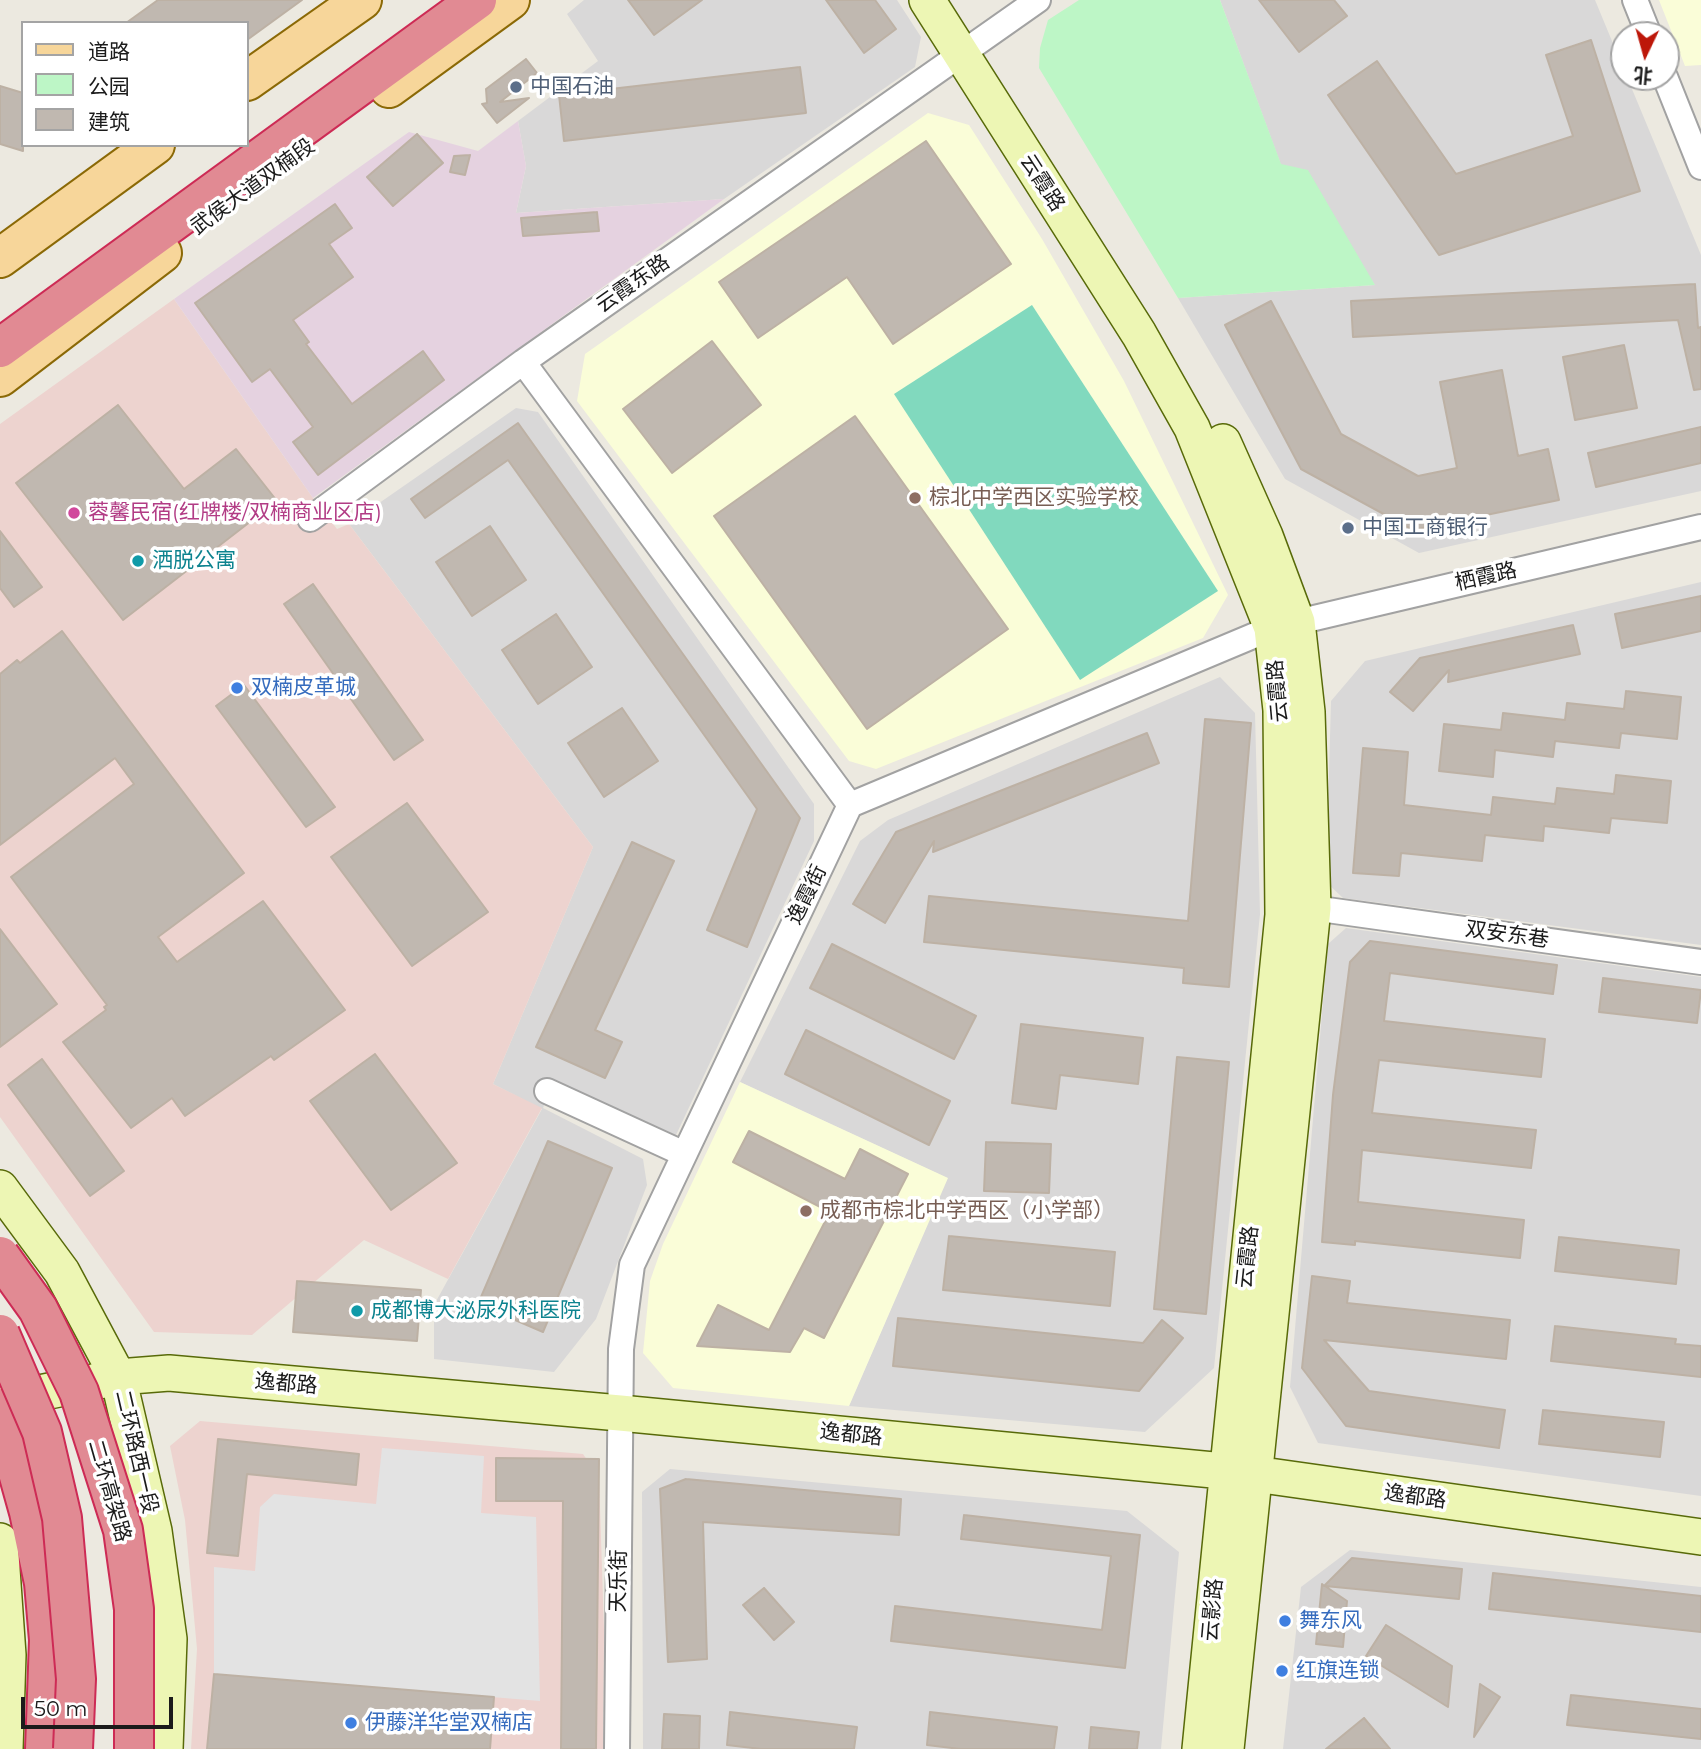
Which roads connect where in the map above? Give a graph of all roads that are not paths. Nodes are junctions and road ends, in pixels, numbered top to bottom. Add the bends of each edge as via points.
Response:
1 (435, 0) edge
2 (477, 0) edge
3 (510, 0) edge
4 (927, 0) edge
5 (954, 0) edge
6 (1038, 0) edge
7 (1635, 0) edge
8 (341, 6) edge
9 (1643, 21) edge
10 (969, 46) junction
11 (248, 80) edge
12 (1671, 91) edge
13 (248, 136) edge
14 (152, 147) edge
15 (233, 147) edge
16 (1701, 167) edge
17 (0, 258) edge
18 (0, 317) edge
19 (0, 348) edge
20 (523, 362) junction
21 (0, 377) edge
22 (310, 519) dead end
23 (1701, 527) edge
24 (1285, 625) junction
25 (850, 805) junction
26 (1313, 908) junction
27 (1701, 962) edge
28 (547, 1091) dead end
29 (682, 1153) junction
30 (0, 1188) edge
31 (0, 1256) edge
32 (0, 1334) edge
33 (118, 1377) junction
34 (0, 1401) edge
35 (0, 1408) edge
36 (620, 1413) junction
37 (1241, 1473) junction
38 (1701, 1537) edge
39 (0, 1541) edge
40 (5, 1749) edge
41 (45, 1749) edge
42 (72, 1749) edge
43 (134, 1749) edge
44 (165, 1749) edge
45 (617, 1749) edge
46 (1200, 1749) edge
47 (1226, 1749) edge

1 - 13 highway
2 - 19 highway
3 - 21 main road, 武侯大道双楠段 via 133,274
4 - 10 street, 云霞路
5 - 10 street
6 - 10 street, 云霞东路
7 - 9 street
8 - 11 main road
10 - 20 street, 云霞东路
10 - 24 street, 云霞路 via 1192,428
12 - 16 street
14 - 17 main road
15 - 18 highway
20 - 22 street, 云霞东路
20 - 25 street
23 - 24 street, 栖霞路
24 - 25 street
24 - 26 street via 1307,712
24 - 37 street, 云霞路 via 1283,915
25 - 29 street, 逸霞街
26 - 27 street, 双安东巷
26 - 37 street
28 - 29 street
29 - 36 street, 逸霞街 via 632,1265 621,1349
30 - 33 street, 二环路西一段 via 62,1272
31 - 43 highway, 二环高架路, bridge via 38,1309 79,1392 123,1530 134,1609
32 - 42 highway, bridge via 42,1432 62,1518 76,1679
33 - 34 street, 逸都路
33 - 36 street, 逸都路 via 169,1373
33 - 44 street, 二环路西一段 via 154,1531 169,1639
35 - 41 highway via 44,1583 49,1640
36 - 37 street, 逸都路
36 - 45 street, 天乐街
37 - 38 street, 逸都路
37 - 46 street, 云影路
37 - 47 street
39 - 40 street via 8,1655

